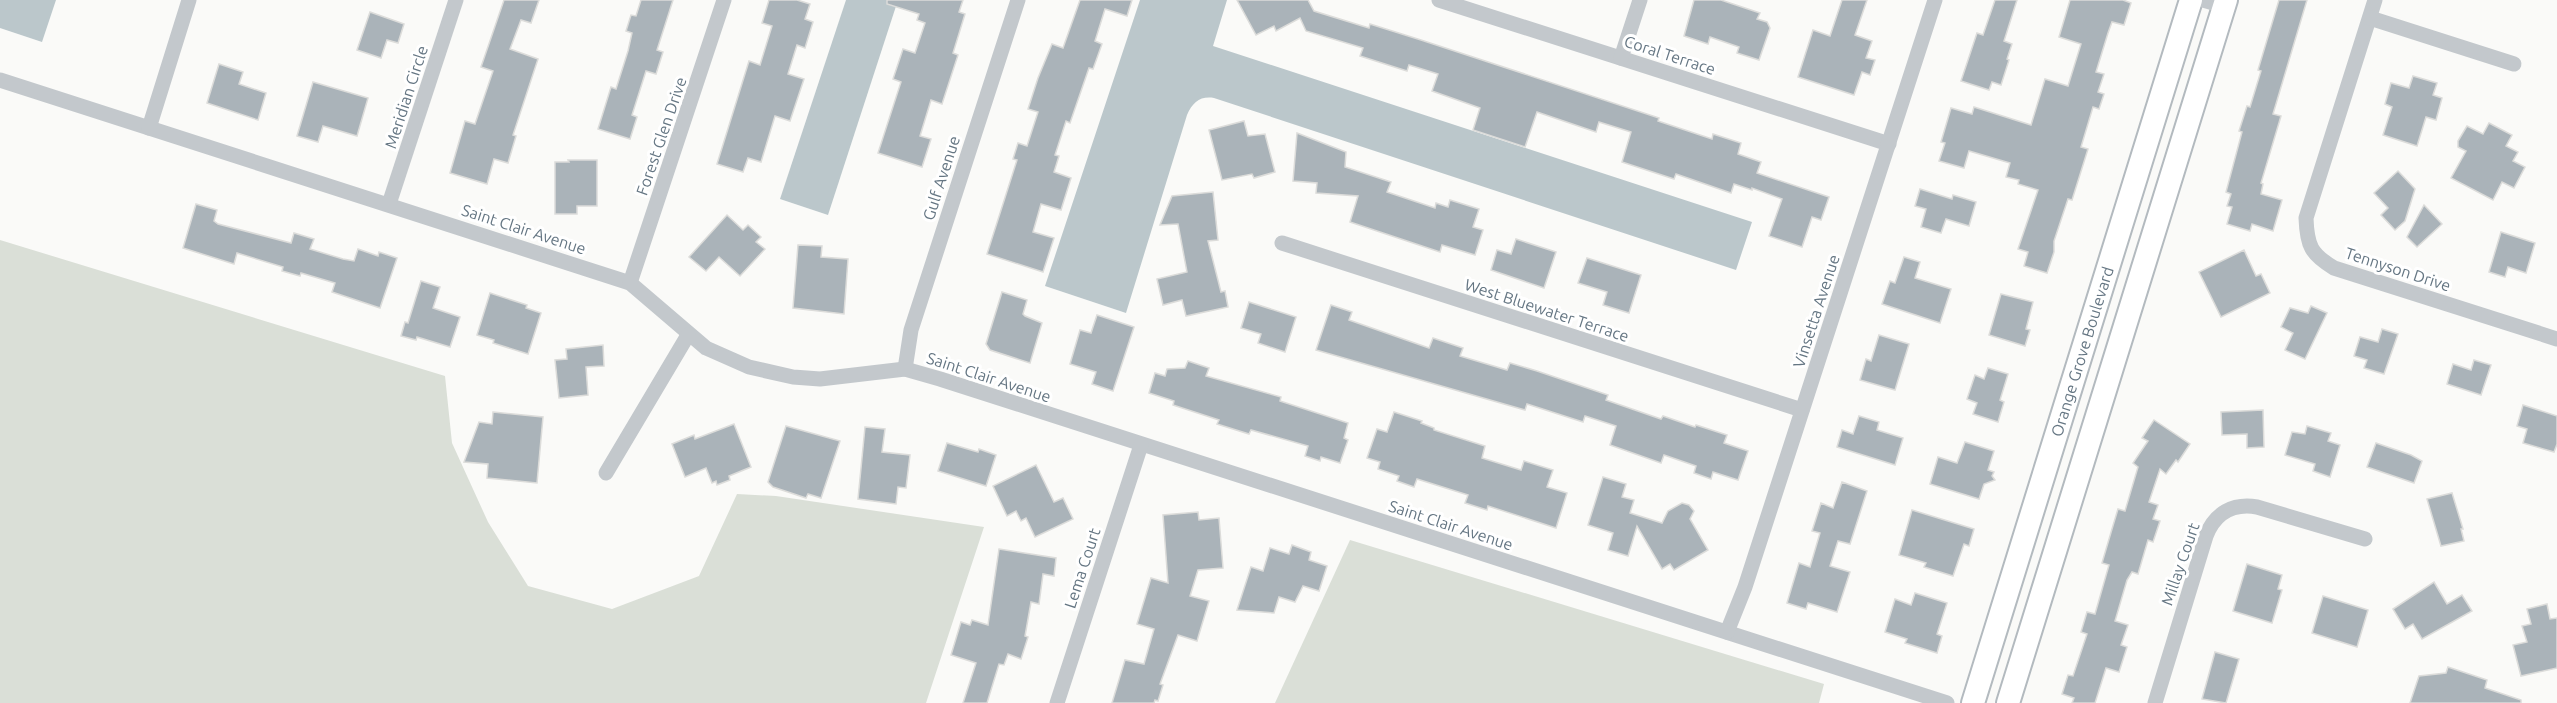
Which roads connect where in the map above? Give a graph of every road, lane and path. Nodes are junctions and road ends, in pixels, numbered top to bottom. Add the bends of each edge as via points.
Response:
1 (189, 0) edge
2 (456, 0) edge
3 (724, 0) edge
4 (1018, 0) edge
5 (1439, 0) edge
6 (1640, 0) edge
7 (1935, 0) edge
8 (2191, 0) edge
9 (2375, 0) edge
10 (2218, 2) edge
11 (2370, 18) junction
12 (1621, 58) junction
13 (2514, 64) dead end
14 (0, 80) edge
15 (149, 128) junction
16 (1889, 144) junction
17 (389, 204) junction
18 (1282, 243) dead end
19 (630, 283) junction
20 (688, 335) junction
21 (2557, 339) edge
22 (905, 369) junction
23 (1802, 410) junction
24 (1141, 445) junction
25 (606, 472) dead end
26 (2365, 539) dead end
27 (1727, 632) junction
28 (1057, 703) edge
29 (1947, 703) edge
30 (1973, 703) edge
31 (2008, 703) edge
32 (2155, 703) edge

1 - 15 street
2 - 17 street, Meridian Circle
3 - 19 street, Forest Glen Drive
4 - 22 street, Gulf Avenue via 911,330
5 - 12 street, Coral Terrace
6 - 12 street
7 - 16 street, Vinsetta Avenue
8 - 30 street, Orange Grove Boulevard
9 - 11 street, Tennyson Drive
10 - 31 street, Orange Grove Boulevard
11 - 13 street
11 - 21 street, Tennyson Drive via 2306,218 2306,239 2316,257 2334,268
12 - 16 street, Coral Terrace
14 - 15 street, Saint Clair Avenue
15 - 17 street, Saint Clair Avenue
16 - 23 street, Vinsetta Avenue
17 - 19 street, Saint Clair Avenue
18 - 23 street, West Bluewater Terrace
19 - 20 street, Saint Clair Avenue
20 - 22 street, Saint Clair Avenue via 728,358 793,377 844,377
20 - 25 street
22 - 24 street, Saint Clair Avenue
23 - 27 street, Vinsetta Avenue
24 - 27 street, Saint Clair Avenue
24 - 28 street, Lema Court
26 - 32 street, Millay Court via 2249,506 2219,515 2206,536
27 - 29 street, Saint Clair Avenue

